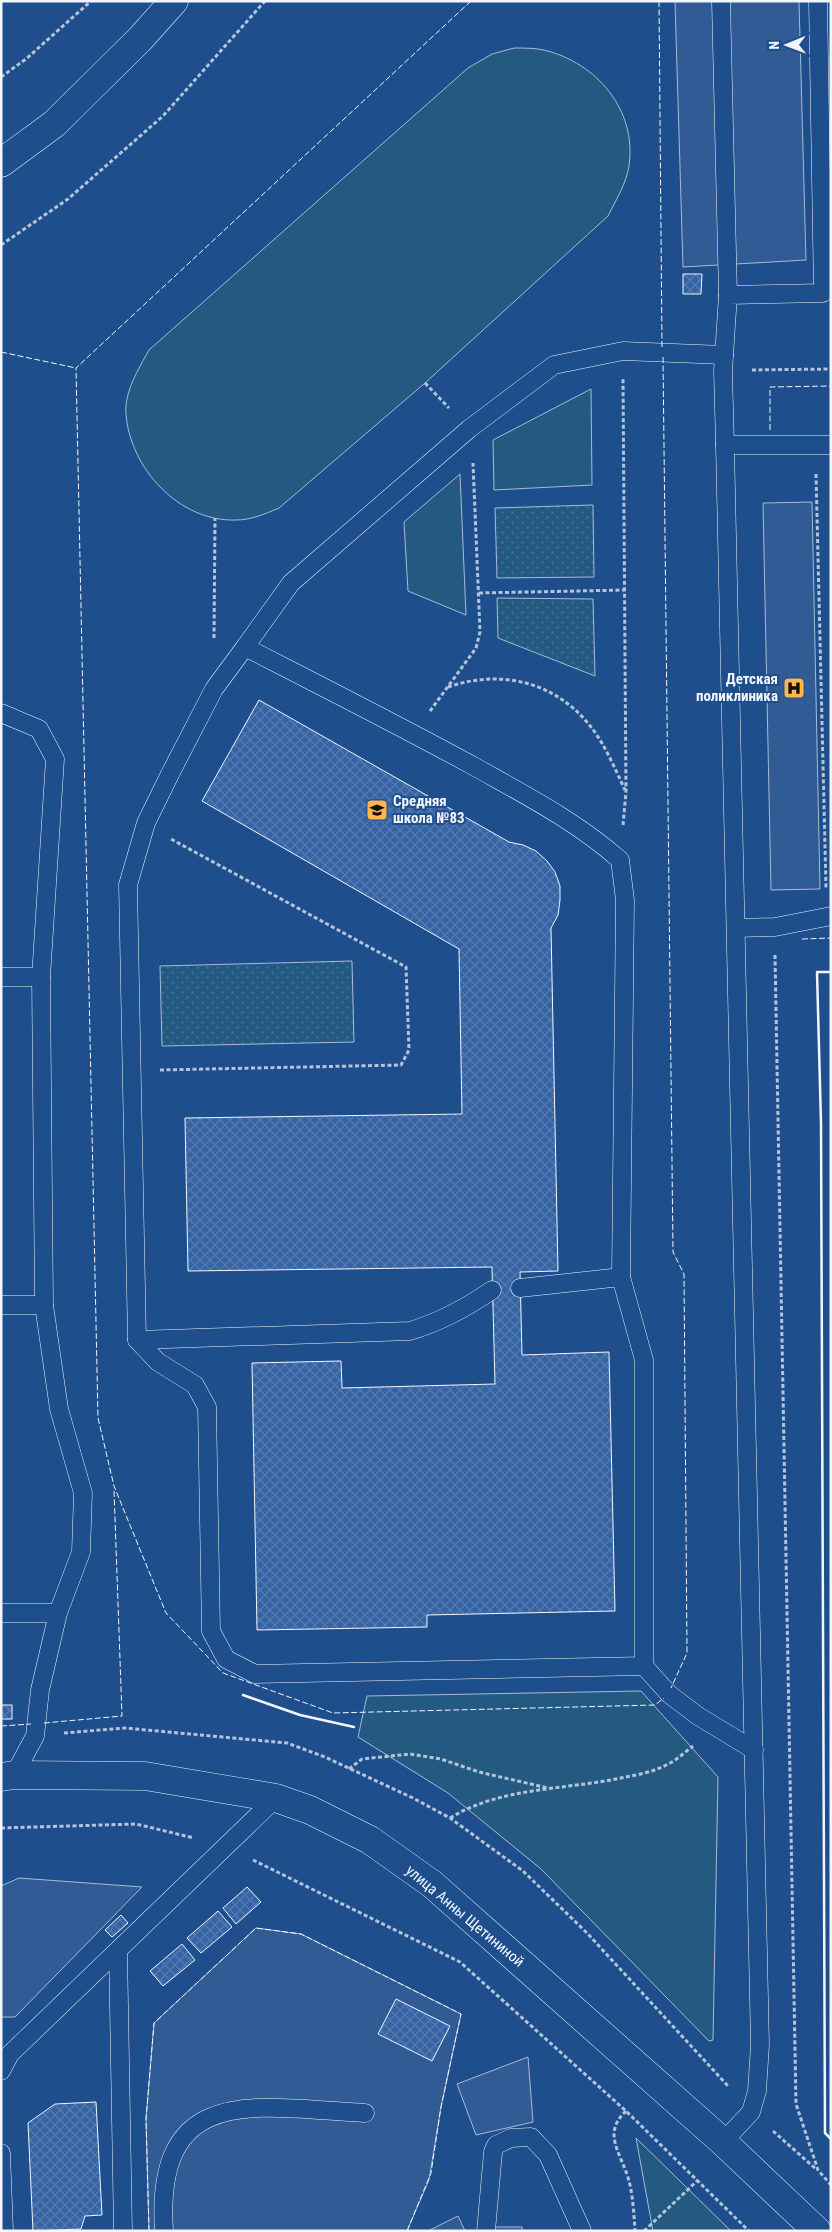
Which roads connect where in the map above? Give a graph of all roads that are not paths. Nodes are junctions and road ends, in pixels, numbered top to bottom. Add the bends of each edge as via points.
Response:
1 (174, 1) edge
2 (721, 1) edge
3 (818, 1) edge
4 (1, 163) edge
5 (827, 293) edge
6 (728, 295) junction
7 (724, 363) junction
8 (823, 445) edge
9 (725, 446) junction
10 (245, 647) junction
11 (1, 713) edge
12 (829, 918) edge
13 (736, 928) junction
14 (1, 977) edge
15 (41, 977) junction
16 (621, 1277) junction
17 (520, 1288) dead end
18 (492, 1290) dead end
19 (1, 1305) edge
20 (44, 1305) junction
21 (137, 1340) junction
22 (58, 1613) junction
23 (1, 1614) edge
24 (644, 1666) junction
25 (754, 1750) junction
26 (8, 1776) edge
27 (276, 1798) junction
28 (118, 1950) junction
29 (1, 2070) edge
30 (365, 2113) dead end
31 (723, 2142) junction
32 (1, 2153) edge
33 (4, 2231) edge
34 (123, 2231) edge
35 (164, 2231) edge
36 (486, 2231) edge
37 (582, 2231) edge
38 (817, 2231) edge

1 - 4 main road via 140,40 54,124
2 - 6 lane
3 - 5 lane
5 - 6 lane
6 - 7 lane
7 - 9 lane
7 - 10 lane via 623,351 554,365 469,429 291,583
8 - 9 lane
9 - 13 lane
10 - 16 lane via 552,810 599,841 620,860 625,900
10 - 21 lane via 214,689 146,825 128,885
11 - 15 lane via 39,729 55,759
12 - 13 lane via 775,927
13 - 25 lane
14 - 15 lane
15 - 20 lane
16 - 17 lane
16 - 24 lane via 644,1360
18 - 21 lane via 469,1306 431,1325 410,1331
19 - 20 lane
20 - 22 lane via 59,1409 83,1493 81,1552
21 - 24 lane via 158,1362 195,1384 208,1407 211,1631 226,1659 256,1674
22 - 23 lane
22 - 26 lane via 40,1690 35,1736
24 - 25 lane via 669,1694
25 - 31 lane via 760,2045 757,2091 751,2112
26 - 27 main road, улица Анны Щетининой via 146,1776
27 - 28 lane
27 - 31 main road, улица Анны Щетининой via 310,1810 370,1840 432,1884
28 - 29 lane via 10,2054
28 - 34 lane
30 - 35 lane via 247,2108 224,2112 192,2127 172,2156 166,2181
31 - 38 main road, улица Анны Щетининой
32 - 33 lane
36 - 37 lane via 492,2152 496,2144 511,2138 531,2138 548,2155

